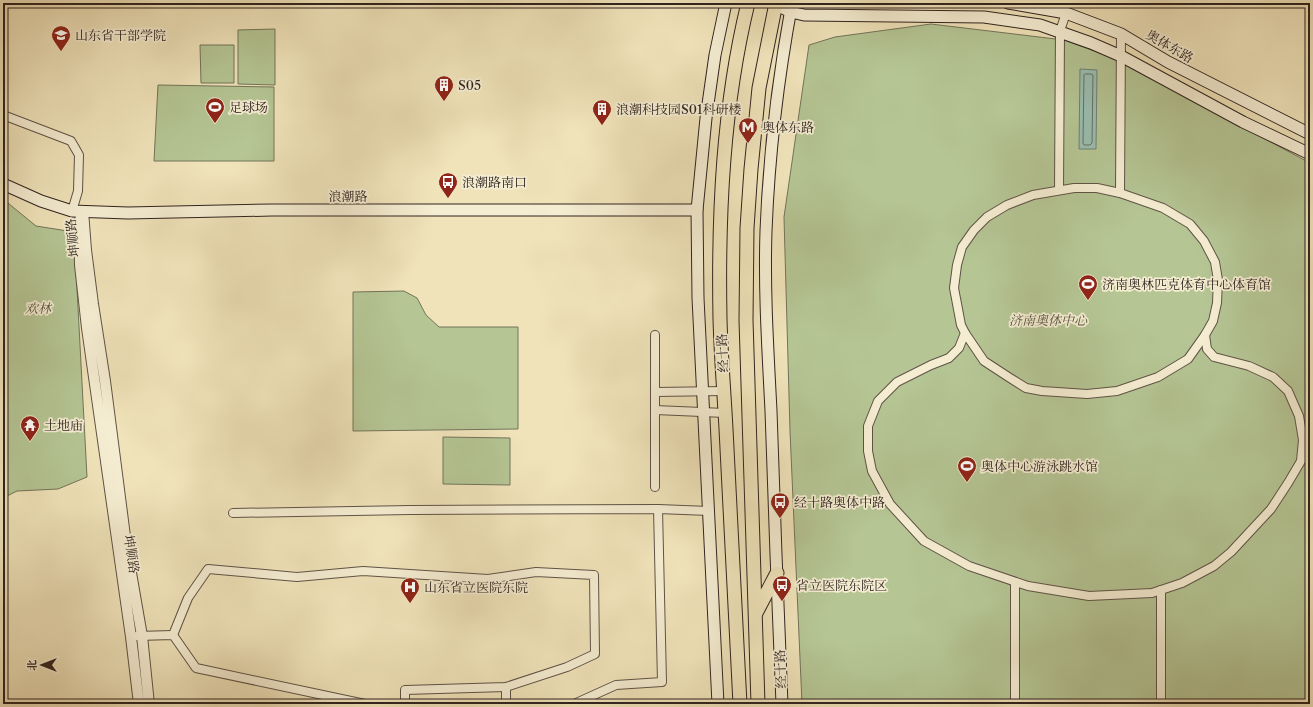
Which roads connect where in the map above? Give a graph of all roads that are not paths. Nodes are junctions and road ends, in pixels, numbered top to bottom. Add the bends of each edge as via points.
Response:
1 (726, 3) edge
2 (748, 3) edge
3 (1008, 3) edge
4 (774, 4) edge
5 (792, 8) edge
6 (1066, 13) junction
7 (1060, 31) junction
8 (1121, 34) junction
9 (1121, 56) junction
10 (3, 115) edge
11 (1310, 134) edge
12 (1310, 154) edge
13 (3, 184) edge
14 (1059, 190) junction
15 (1120, 192) junction
16 (697, 210) junction
17 (78, 211) junction
18 (965, 333) junction
19 (655, 335) dead end
20 (1205, 335) junction
21 (703, 391) junction
22 (724, 391) junction
23 (655, 392) junction
24 (655, 410) junction
25 (704, 412) junction
26 (725, 412) junction
27 (655, 487) dead end
28 (658, 509) junction
29 (709, 511) junction
30 (233, 513) dead end
31 (777, 573) junction
32 (1015, 582) junction
33 (1162, 590) junction
34 (756, 614) junction
35 (173, 634) junction
36 (137, 636) junction
37 (506, 687) junction
38 (139, 704) edge
39 (149, 704) edge
40 (365, 704) edge
41 (405, 704) edge
42 (506, 704) edge
43 (574, 704) edge
44 (718, 704) edge
45 (740, 704) edge
46 (758, 704) edge
47 (782, 704) edge
48 (1015, 704) edge
49 (1161, 704) edge

1 - 16 main road, 经十路 via 707,111
2 - 22 highway, 经十路 via 730,94 723,170 720,320
3 - 6 main road, 奥体东路
4 - 5 main road
4 - 34 highway, 经十路 via 759,88 747,228 746,320
5 - 7 main road via 804,15 984,17 1040,25
5 - 31 main road, 经十路 via 777,98 766,232
6 - 7 street
6 - 8 main road, 奥体东路
7 - 9 main road
7 - 14 street
8 - 9 street
8 - 11 main road, 奥体东路 via 1168,62
9 - 12 main road via 1243,122
9 - 15 street
10 - 17 street via 71,141 78,155
13 - 17 main road, 浪潮路 via 41,201
14 - 15 street via 1097,188
14 - 18 street via 1033,195 987,217 962,247 954,288
15 - 20 street via 1163,208 1190,224 1204,241 1215,262 1218,280 1213,321
16 - 17 main road, 浪潮路 via 279,210 128,213
16 - 21 main road, 经十路
17 - 36 street, 坤顺路 via 105,381 135,603
18 - 20 street via 984,361 1026,388 1087,394 1117,391 1158,377 1188,359
18 - 32 street via 959,348 949,358 897,382 878,401 868,426 868,452 872,471 890,504 924,541 969,566
19 - 23 street
20 - 33 street via 1207,349 1214,357 1249,366 1273,377 1288,391 1299,416 1303,440 1301,461 1270,509 1231,552 1214,566 1182,583
21 - 22 street
21 - 23 street
21 - 25 main road, 经十路
22 - 26 highway, 经十路
23 - 24 street
24 - 25 street
24 - 27 street
25 - 26 street
25 - 29 main road, 经十路
26 - 45 highway, 经十路
28 - 29 street
28 - 30 street
28 - 43 street via 662,682 616,685
29 - 44 main road, 经十路
31 - 34 highway
31 - 47 main road, 经十路
32 - 33 street via 1089,596 1152,593
32 - 48 street
33 - 49 street
34 - 46 highway, 经十路
35 - 36 street
35 - 37 street via 188,598 208,569 297,577 363,571 488,579 536,572 594,575 595,654 567,667
35 - 40 street via 196,668
36 - 38 street, 坤顺路
36 - 39 street, 坤顺路
37 - 41 street via 405,690
37 - 42 street

